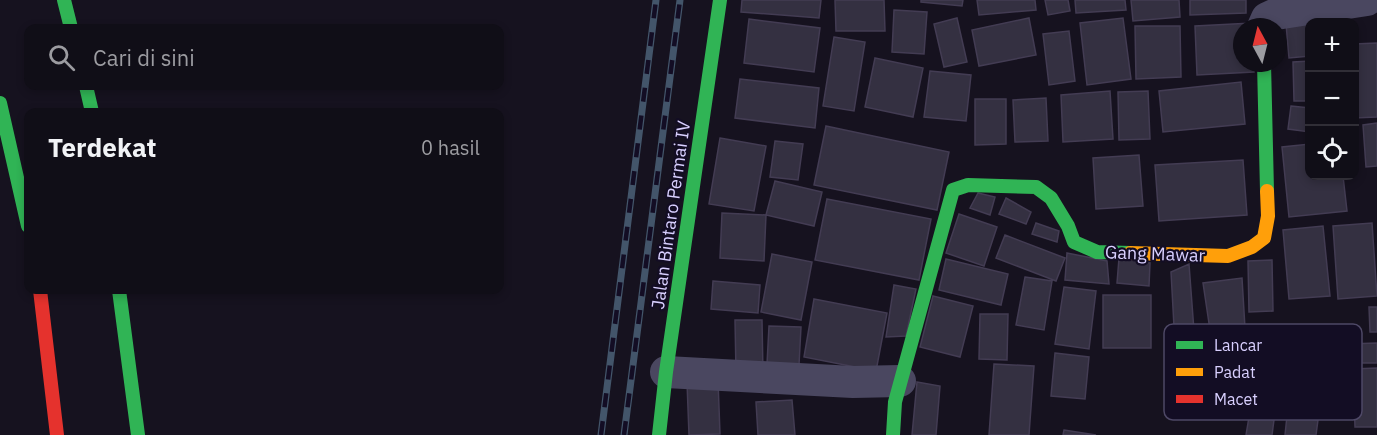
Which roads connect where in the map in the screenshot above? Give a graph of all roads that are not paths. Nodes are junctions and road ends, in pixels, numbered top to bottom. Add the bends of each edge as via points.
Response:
1 (64, 0) edge
2 (720, 0) edge
3 (1367, 0) edge
4 (1267, 18) edge
5 (70, 24) edge
6 (1264, 72) edge
7 (87, 90) edge
8 (0, 104) edge
9 (91, 108) edge
10 (24, 209) edge
11 (40, 294) edge
12 (120, 294) edge
13 (666, 372) junction
14 (900, 381) junction
15 (57, 435) edge
16 (138, 435) edge
17 (659, 435) edge
18 (893, 435) edge

1 - 5 main road
2 - 13 main road, Jalan Bintaro Permai IV
3 - 4 street
6 - 14 main road, Gang Mawar via 1268,216 1264,238 1228,256 1097,252 1074,242 1051,198 1036,187 968,185 953,190
7 - 9 main road
8 - 10 main road
11 - 15 main road
12 - 16 main road
13 - 14 street
13 - 17 main road, Jalan Bintaro Permai IV
14 - 18 main road

